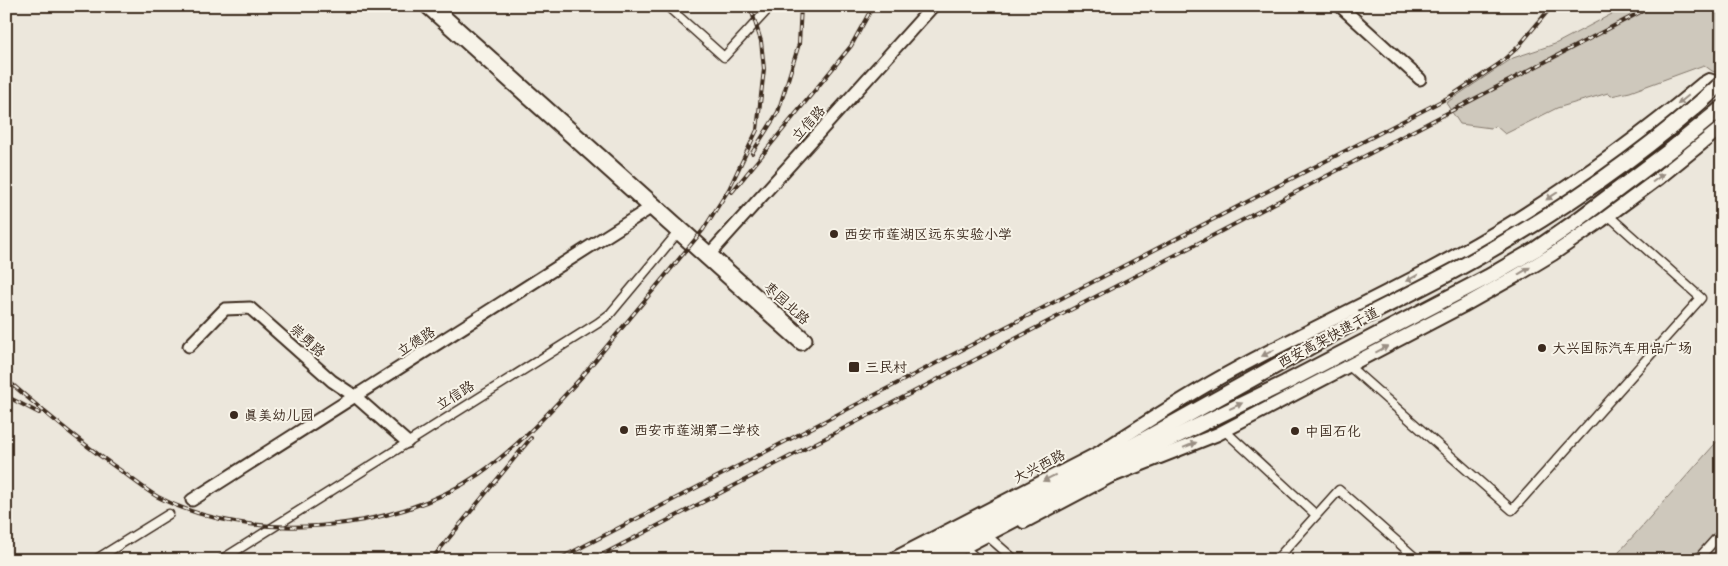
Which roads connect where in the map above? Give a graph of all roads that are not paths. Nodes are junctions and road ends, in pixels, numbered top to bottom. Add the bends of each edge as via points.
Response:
1 (425, 6) edge
2 (434, 6) edge
3 (667, 6) edge
4 (771, 6) edge
5 (933, 6) edge
6 (1340, 6) edge
7 (1420, 79) dead end
8 (1722, 83) edge
9 (1722, 89) edge
10 (1722, 108) edge
11 (1722, 127) edge
12 (652, 206) junction
13 (1608, 215) junction
14 (679, 231) junction
15 (708, 256) junction
16 (188, 346) dead end
17 (1349, 366) junction
18 (356, 397) junction
19 (1204, 405) junction
20 (1212, 418) junction
21 (1224, 430) junction
22 (407, 442) junction
23 (1103, 450) junction
24 (1090, 473) junction
25 (1112, 476) junction
26 (192, 500) dead end
27 (169, 514) dead end
28 (1315, 514) junction
29 (1722, 532) edge
30 (991, 539) junction
31 (968, 551) junction
32 (95, 560) edge
33 (220, 560) edge
34 (891, 560) edge
35 (914, 560) edge
36 (937, 560) edge
37 (951, 560) edge
38 (978, 560) edge
39 (1015, 560) edge
40 (1276, 560) edge
41 (1418, 560) edge
42 (1697, 560) edge

1 - 12 street, 枣园北路
2 - 12 street, 枣园北路
3 - 4 street via 724,57
5 - 15 street, 立信路
6 - 7 street
8 - 19 highway, 西安高架快速干道, bridge via 1663,134 1560,207 1469,262
9 -> 23 main road via 1709,80 1702,84 1625,146 1515,220 1387,292 1231,372
20 -> 10 highway, 西安高架快速干道 via 1454,296 1536,249 1620,189
13 -> 11 main road
12 - 14 street, 枣园北路
12 - 18 street, 立德路
17 -> 13 main road via 1518,275
13 - 17 street via 1701,298 1512,510
14 - 15 street, 枣园北路
14 - 22 street, 立信路 via 610,314
15 - 15 street, 枣园北路 via 801,344 806,339
16 - 18 street, 崇勇路 via 225,308 250,308 332,381
17 - 21 main road
18 - 22 street, 崇勇路
18 - 26 street, 立德路
19 - 23 main road, 大兴西路
19 - 24 highway, 西安高架快速干道
20 - 24 highway, 西安高架快速干道
20 - 25 main road
25 -> 21 main road
21 - 28 street
22 - 33 street, 立信路
23 -> 34 main road, 大兴西路
24 - 35 highway, 西安高架快速干道
24 - 36 highway, 西安高架快速干道
25 - 30 main road
27 - 32 street
28 - 40 street
28 - 41 street via 1339,490
29 - 42 street
30 - 31 main road
30 - 39 street
31 - 37 main road
31 - 38 street

